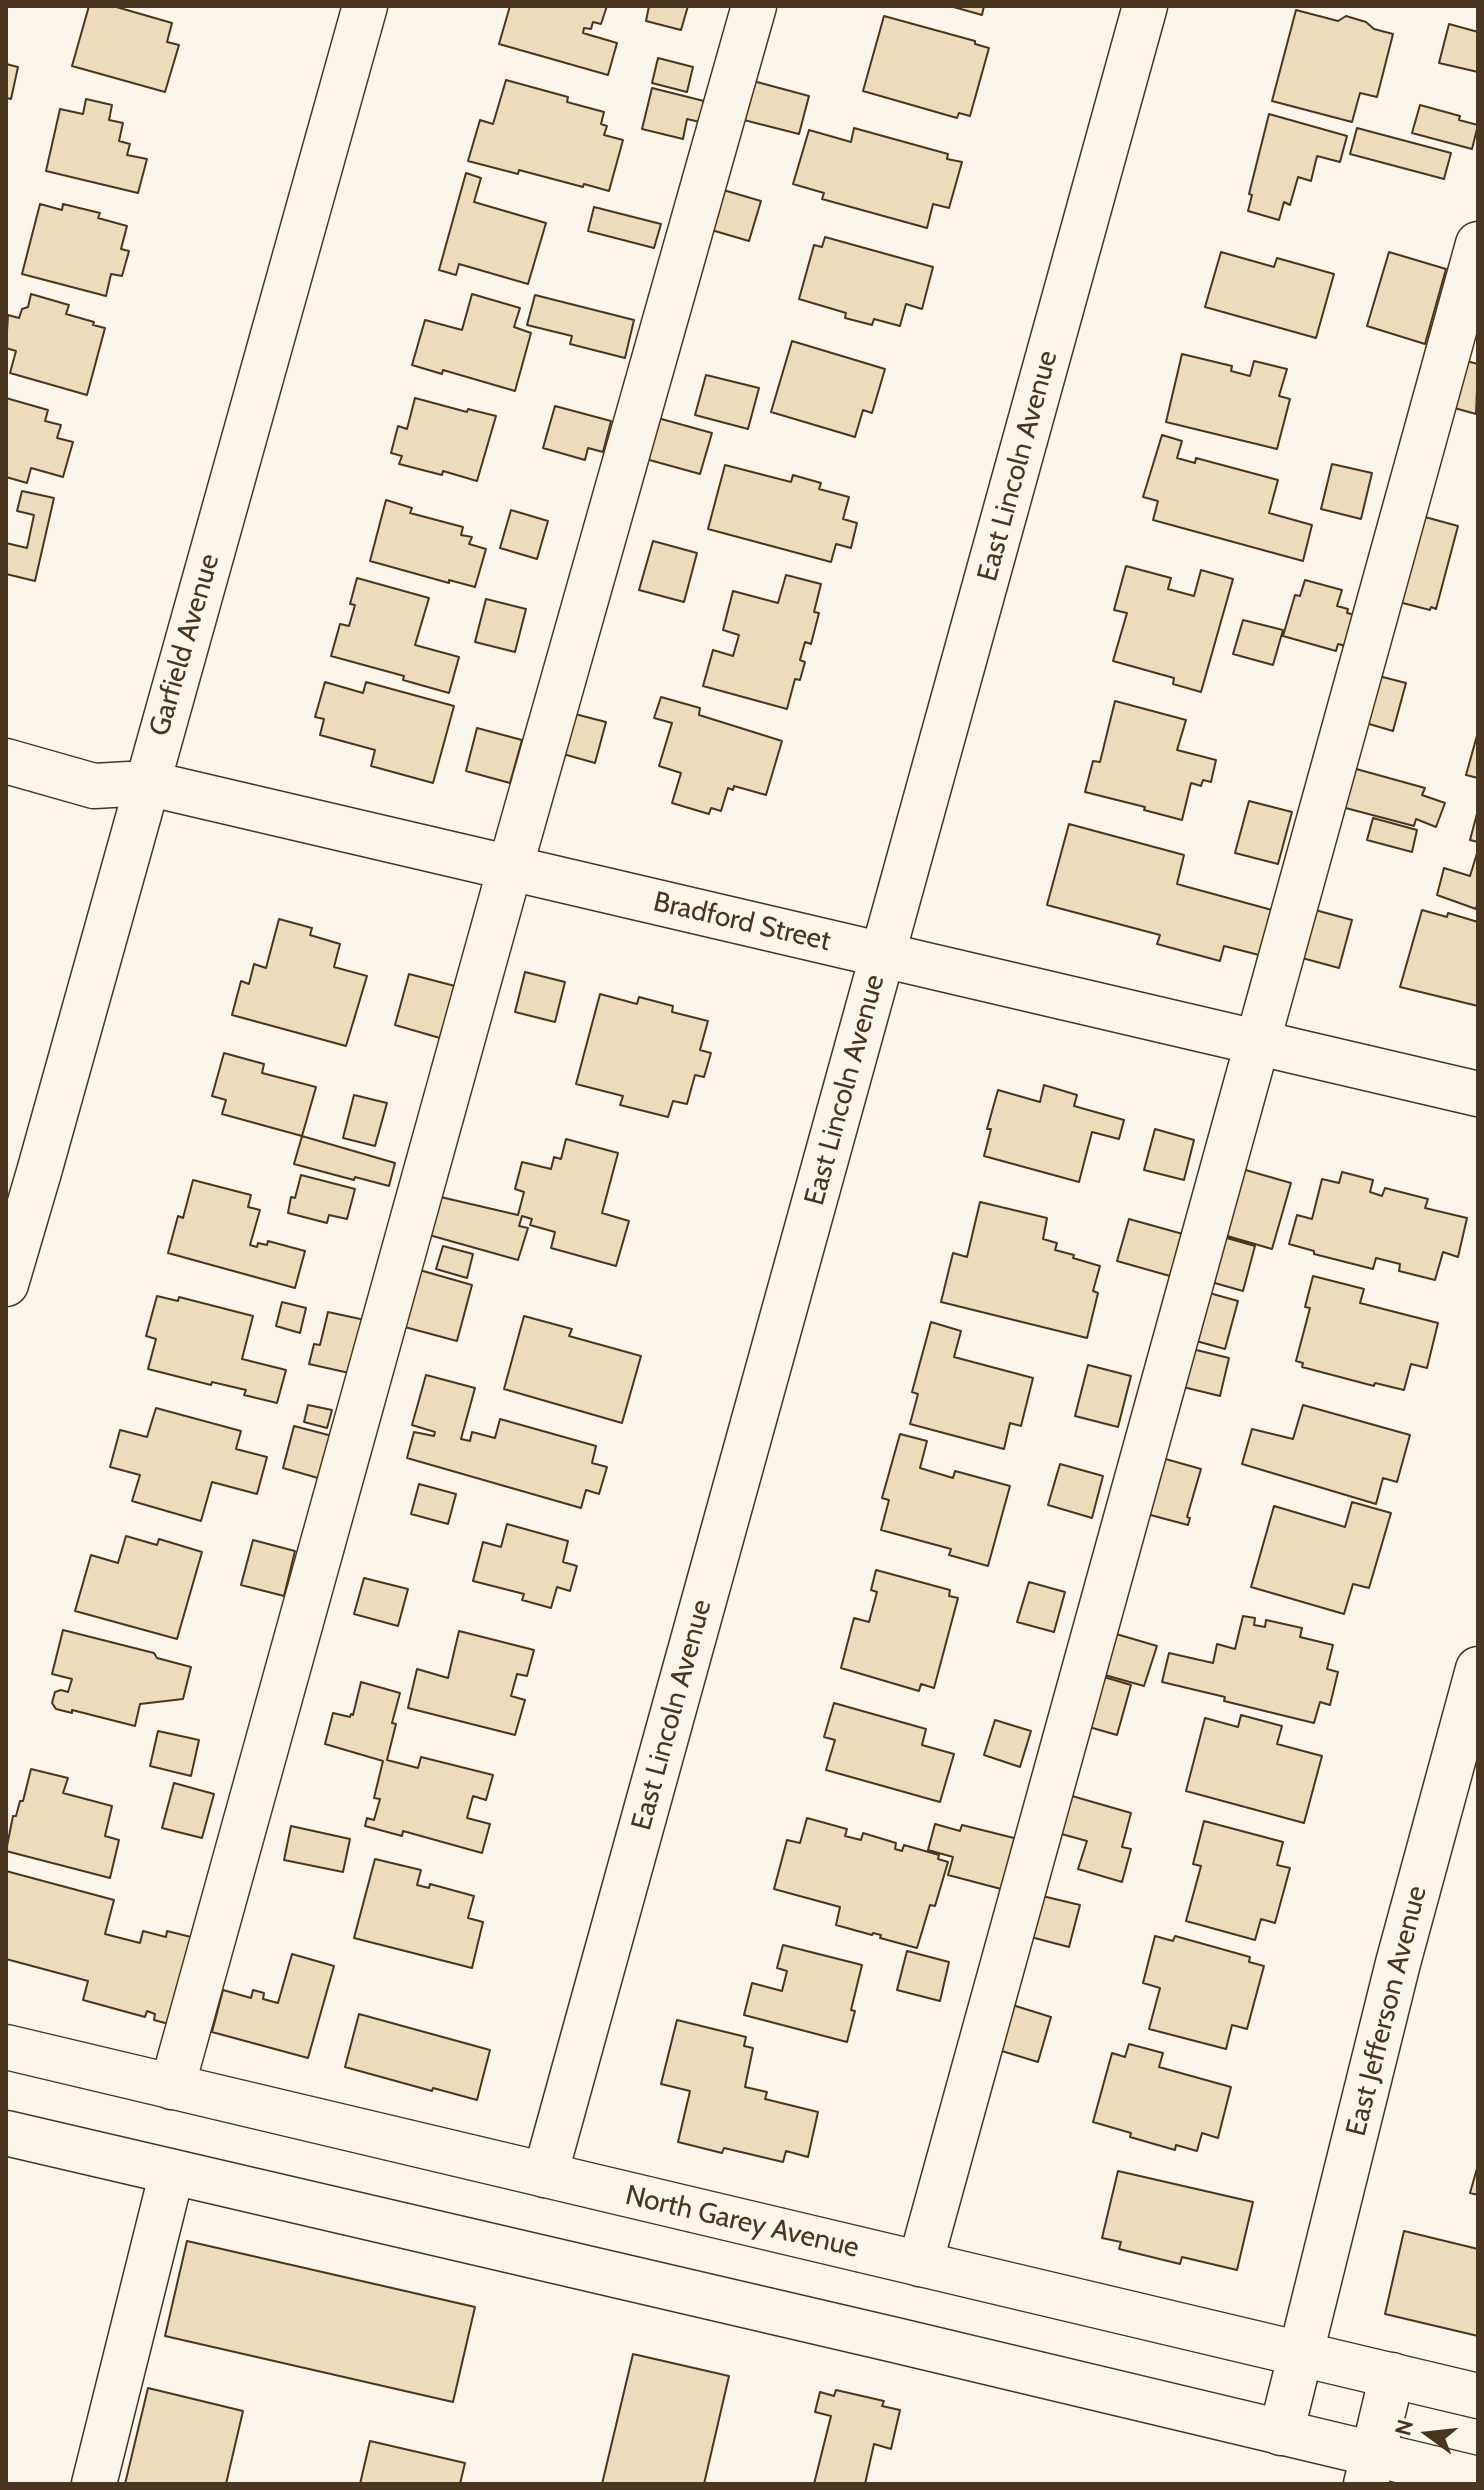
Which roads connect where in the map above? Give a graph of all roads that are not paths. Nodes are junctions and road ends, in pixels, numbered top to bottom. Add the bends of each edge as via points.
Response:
1 (365, 6) edge
2 (754, 6) edge
3 (1145, 6) edge
4 (1478, 244) edge
5 (6, 761) edge
6 (147, 783) junction
7 (510, 868) junction
8 (883, 954) junction
9 (1258, 1042) junction
10 (1478, 1094) edge
11 (6, 1284) edge
12 (1478, 1669) edge
13 (6, 2047) edge
14 (172, 2087) junction
15 (6, 2133) edge
16 (172, 2172) junction
17 (545, 2175) junction
18 (920, 2264) junction
19 (1301, 2354) junction
20 (1392, 2375) junction
21 (1478, 2396) edge
22 (1281, 2433) junction
23 (1369, 2469) edge
24 (1478, 2479) edge
25 (94, 2484) edge

1 - 6 street, Garfield Avenue
2 - 7 street
3 - 8 street, East Lincoln Avenue
4 - 9 street
5 - 6 street, Bradford Street via 94,786
6 - 7 street, Bradford Street
6 - 11 street, Garfield Avenue
7 - 8 street, Bradford Street
7 - 14 street
8 - 9 street, Bradford Street
8 - 17 street, East Lincoln Avenue
9 - 10 street, Bradford Street
9 - 18 street
12 - 19 street, East Jefferson Avenue
13 - 14 street, North Garey Avenue
14 - 17 street, North Garey Avenue
15 - 16 street
16 - 22 street
16 - 25 street
17 - 18 street, North Garey Avenue
18 - 19 street, North Garey Avenue
19 - 20 street, North Garey Avenue
19 - 22 street, East Jefferson Avenue
20 - 21 street, North Garey Avenue
20 - 23 street
22 - 23 street
23 - 24 street

